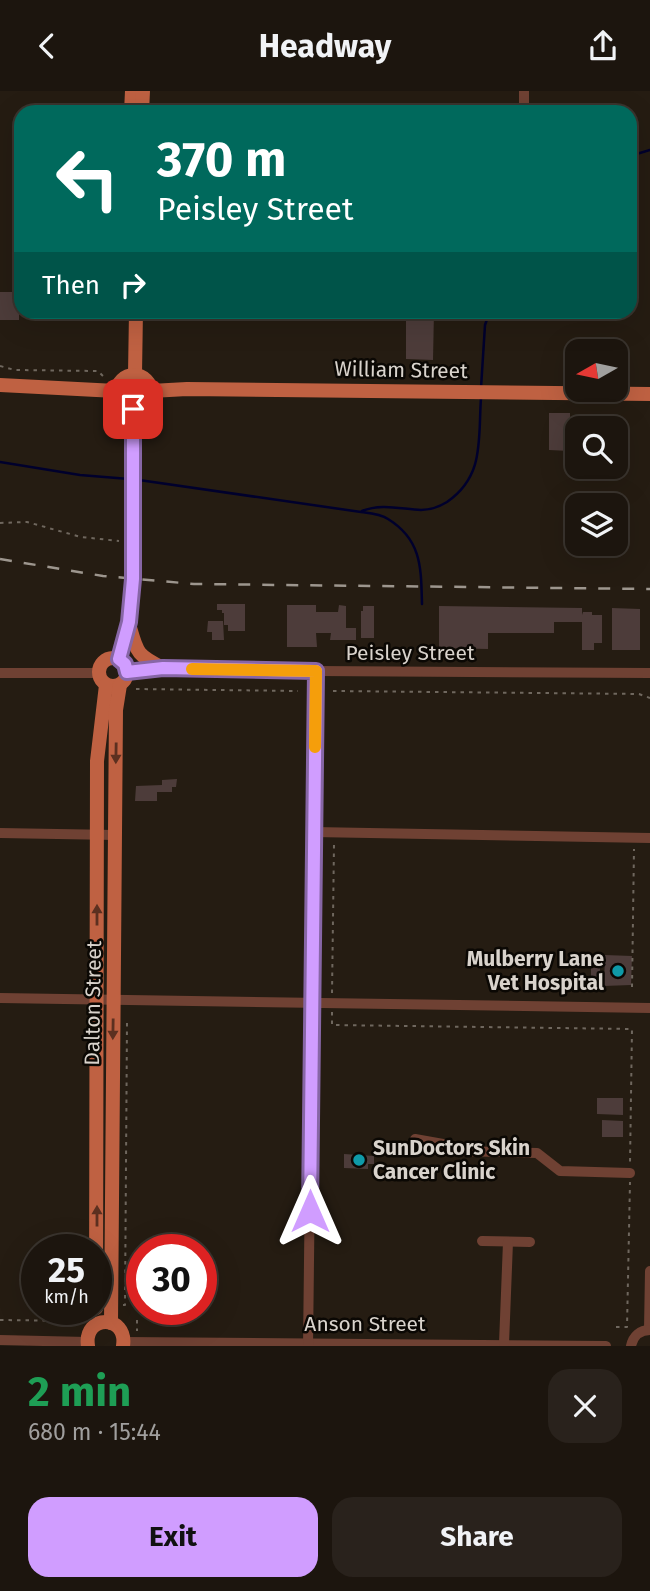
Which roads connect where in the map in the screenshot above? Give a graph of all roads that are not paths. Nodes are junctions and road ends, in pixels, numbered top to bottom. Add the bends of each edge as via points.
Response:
1 (136, 319) edge
2 (135, 374) junction
3 (0, 385) edge
4 (116, 391) junction
5 (151, 391) junction
6 (650, 394) edge
7 (133, 409) junction
8 (129, 622) junction
9 (163, 668) junction
10 (316, 671) junction
11 (0, 673) edge
12 (650, 673) edge
13 (114, 675) junction
14 (313, 832) junction
15 (0, 833) edge
16 (97, 835) junction
17 (115, 835) junction
18 (650, 838) edge
19 (0, 998) edge
20 (98, 999) junction
21 (114, 1000) junction
22 (311, 1003) junction
23 (650, 1008) edge
24 (415, 1139) dead end
25 (630, 1173) dead end
26 (96, 1234) edge
27 (112, 1234) edge
28 (482, 1241) dead end
29 (508, 1242) junction
30 (530, 1242) dead end
31 (650, 1271) edge
32 (112, 1323) edge
33 (90, 1325) edge
34 (650, 1330) edge
35 (0, 1340) edge
36 (87, 1344) edge
37 (123, 1344) edge
38 (504, 1344) junction
39 (308, 1345) edge
40 (606, 1346) edge
41 (631, 1346) edge

1 - 2 main road
2 - 4 main road via 124,377
2 - 5 main road via 144,378
3 - 4 main road
4 - 7 main road via 123,406
5 - 6 main road, William Street
5 - 7 main road via 148,402
7 - 8 main road, Dalton Street
8 - 9 main road via 136,649
8 - 13 main road, Dalton Street
9 - 10 street, Peisley Street
9 - 13 street, Peisley Street
10 - 12 street, Peisley Street
10 - 14 street
11 - 13 street, Peisley Street
13 - 16 main road, Dalton Street via 97,761
13 -> 17 main road, Dalton Street
14 - 18 street
14 - 22 street
15 - 16 street
16 - 17 street
20 -> 16 main road, Dalton Street
17 - 21 main road, Dalton Street
19 - 20 street
20 - 21 street
26 -> 20 main road, Dalton Street
21 - 22 street
21 -> 27 main road, Dalton Street
22 - 23 street
22 - 39 street
24 - 25 street via 457,1151 537,1153 560,1171
28 - 29 street
29 - 30 street
29 - 38 street
31 - 34 street
32 - 37 main road via 123,1334
33 - 36 main road
34 - 41 street via 635,1336
35 - 36 street
37 - 39 street, Anson Street
38 - 39 street, Anson Street
38 - 40 street, Anson Street

